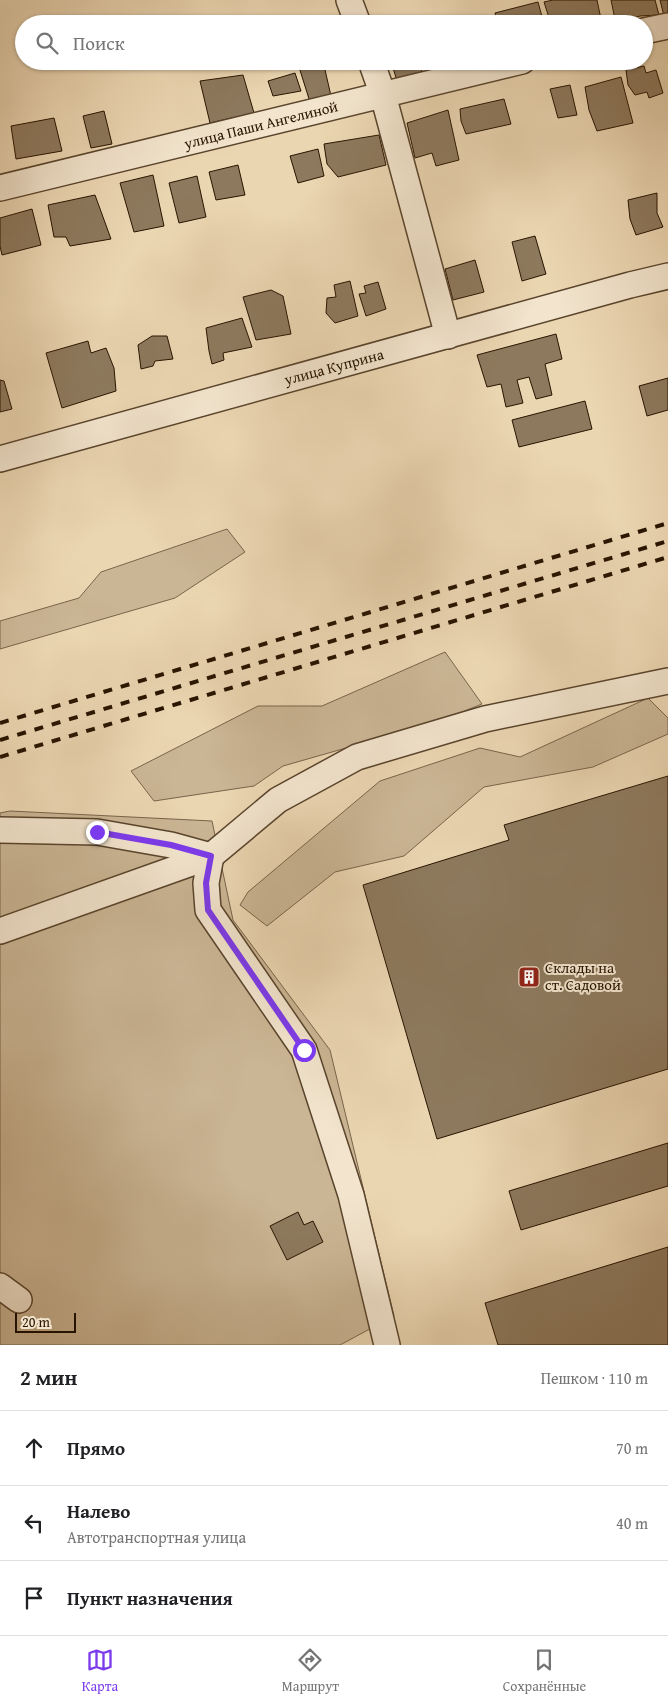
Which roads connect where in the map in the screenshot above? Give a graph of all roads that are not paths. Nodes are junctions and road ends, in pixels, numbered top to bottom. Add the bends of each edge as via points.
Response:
1 (349, 0) edge
2 (355, 15) edge
3 (668, 26) edge
4 (653, 30) edge
5 (374, 70) edge
6 (485, 70) edge
7 (383, 95) junction
8 (0, 188) edge
9 (668, 276) edge
10 (448, 336) junction
11 (0, 459) edge
12 (668, 681) edge
13 (0, 830) edge
14 (211, 856) junction
15 (0, 932) edge
16 (387, 1345) edge

1 - 2 street
3 - 4 street
5 - 7 street
6 - 7 street, улица Паши Ангелиной
7 - 8 street, улица Паши Ангелиной
7 - 10 street
9 - 10 street, улица Куприна
10 - 11 street, улица Куприна
12 - 14 street via 485,719 357,757 278,800
13 - 14 street via 97,832 171,845
14 - 15 street
14 - 16 street via 206,883 208,910 304,1050 351,1195

